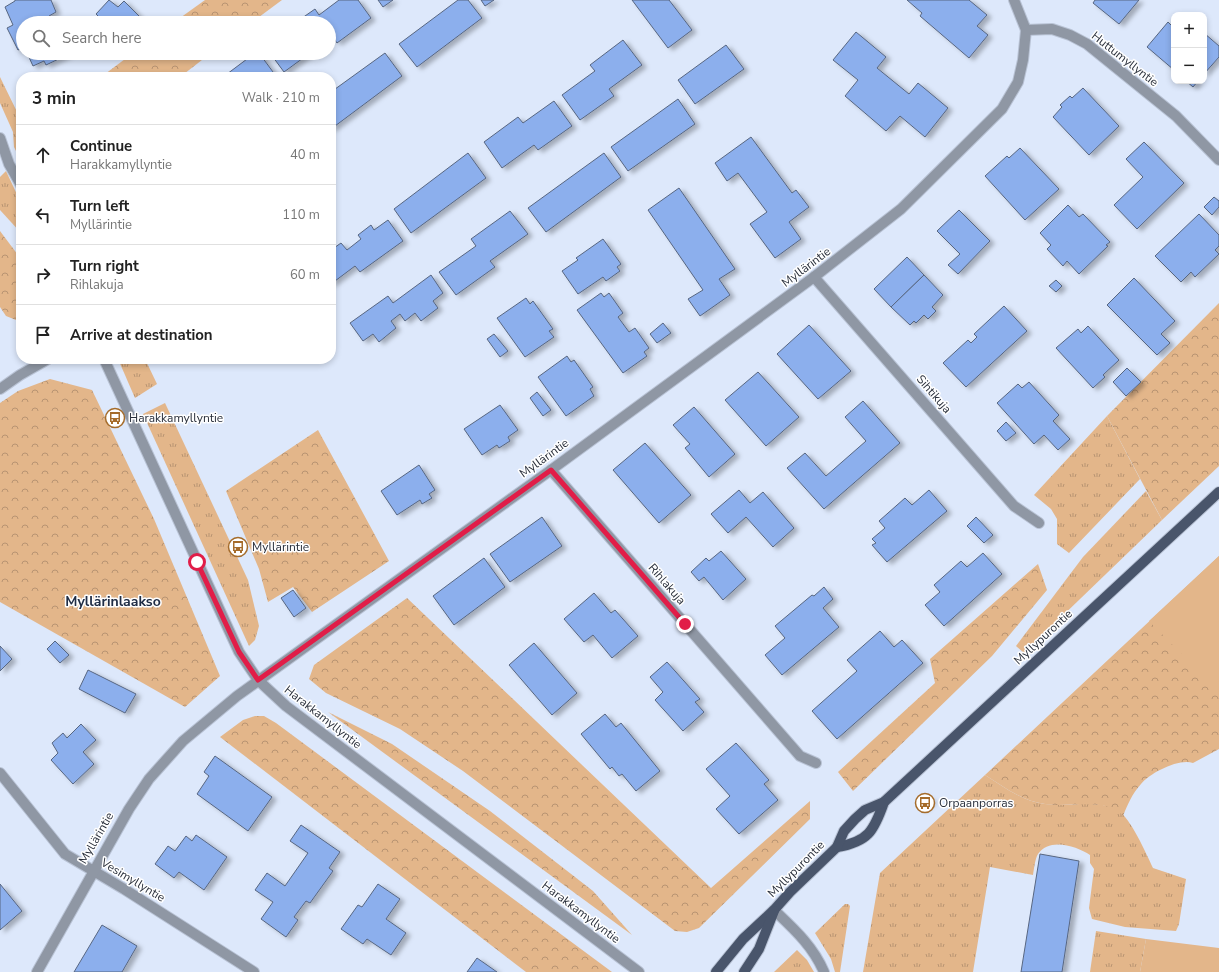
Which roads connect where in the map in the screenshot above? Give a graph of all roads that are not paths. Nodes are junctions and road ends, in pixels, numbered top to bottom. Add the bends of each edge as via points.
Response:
1 (1014, 0) edge
2 (1026, 30) junction
3 (0, 138) edge
4 (1219, 160) edge
5 (16, 176) edge
6 (814, 277) junction
7 (39, 364) edge
8 (106, 364) edge
9 (0, 389) edge
10 (551, 470) junction
11 (1219, 492) edge
12 (1039, 523) dead end
13 (258, 680) junction
14 (816, 763) dead end
15 (0, 773) edge
16 (884, 802) junction
17 (837, 847) junction
18 (92, 871) junction
19 (774, 910) junction
20 (37, 972) edge
21 (254, 972) edge
22 (639, 972) edge
23 (716, 972) edge
24 (744, 972) edge
25 (824, 972) edge

1 - 2 street
2 - 4 street, Huttumyllyntie via 1052,29 1087,44 1176,116
2 - 6 street, Myllärintie via 1018,82 1002,109 900,209
3 - 5 street
6 - 10 street, Myllärintie
6 - 12 street, Sihtikuja via 1014,506
7 - 9 street
8 - 13 street, Harakkamyllyntie via 239,652
10 - 13 street, Myllärintie
10 - 14 street, Rihlakuja via 800,756
11 - 16 main road, Myllypurontie
13 - 18 street, Myllärintie via 197,727 171,752 129,809
13 - 22 street, Harakkamyllyntie via 286,706
15 - 18 street, Vesimyllyntie via 65,854
16 - 17 main road, Myllypurontie via 865,810 855,819 844,831
16 - 17 main road, Myllypurontie via 876,825 868,834 855,844
17 - 19 main road, Myllypurontie
18 - 20 street, Myllärintie
18 - 21 street, Vesimyllyntie
19 - 23 main road, Myllypurontie via 743,939
19 - 24 main road, Myllypurontie via 759,949
19 - 25 street via 813,950

